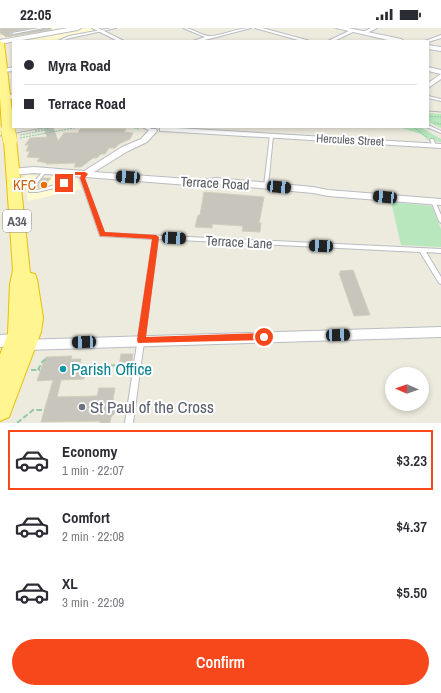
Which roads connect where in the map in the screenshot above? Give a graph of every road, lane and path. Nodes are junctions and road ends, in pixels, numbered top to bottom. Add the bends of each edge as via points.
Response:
1 (43, 28) edge
2 (75, 28) edge
3 (94, 28) edge
4 (115, 28) edge
5 (185, 28) edge
6 (249, 28) edge
7 (257, 28) edge
8 (341, 28) edge
9 (375, 28) edge
10 (33, 29) edge
11 (100, 31) junction
12 (353, 31) junction
13 (363, 33) junction
14 (13, 34) dead end
15 (441, 36) edge
16 (210, 37) junction
17 (15, 40) edge
18 (62, 40) edge
19 (120, 40) edge
20 (199, 40) edge
21 (217, 40) edge
22 (304, 40) edge
23 (332, 40) edge
24 (396, 40) edge
25 (429, 40) edge
26 (12, 41) edge
27 (0, 43) edge
28 (429, 47) edge
29 (441, 49) edge
30 (12, 69) edge
31 (429, 69) edge
32 (3, 70) junction
33 (441, 72) edge
34 (441, 76) edge
35 (429, 85) edge
36 (9, 97) edge
37 (429, 97) edge
38 (441, 100) edge
39 (3, 116) edge
40 (429, 116) edge
41 (441, 117) edge
42 (433, 122) dead end
43 (441, 124) edge
44 (429, 126) edge
45 (24, 128) edge
46 (50, 128) edge
47 (73, 128) edge
48 (143, 128) edge
49 (414, 128) edge
50 (156, 129) edge
51 (35, 131) dead end
52 (56, 131) junction
53 (441, 132) edge
54 (14, 134) edge
55 (423, 134) dead end
56 (271, 136) junction
57 (436, 144) edge
58 (45, 171) junction
59 (12, 172) junction
60 (72, 173) junction
61 (85, 174) junction
62 (266, 186) junction
63 (437, 201) edge
64 (441, 221) edge
65 (156, 237) junction
66 (422, 250) junction
67 (441, 251) edge
68 (441, 282) edge
69 (441, 332) edge
70 (141, 340) junction
71 (14, 341) edge
72 (46, 359) dead end
73 (119, 365) dead end
74 (79, 367) dead end
75 (38, 370) dead end
76 (0, 379) edge
77 (0, 409) edge
78 (45, 410) dead end
79 (17, 423) edge
80 (129, 423) edge

1 - 10 lane
2 - 17 main road
3 - 11 street
4 - 11 lane
5 - 16 street
6 - 16 street
7 - 22 street
8 - 12 main road
9 - 13 street
10 - 14 lane
11 - 18 lane
11 - 19 street
12 - 13 main road
12 - 23 street
13 - 24 main road
15 - 25 street
16 - 20 street
16 - 21 street
26 - 27 main road
27 - 32 highway, A34
28 - 29 main road
30 - 32 street
31 - 33 street
32 - 36 highway, A34
34 - 35 street
36 - 39 highway, A34
37 - 38 lane
39 - 54 highway, A34
40 - 41 path
42 - 43 path
44 - 53 lane
45 - 54 path
46 - 51 path
47 - 52 path
48 - 50 lane
49 - 55 path
50 - 56 street, Hercules Street
50 - 61 street via 144,141
52 - 54 path
52 - 54 path
54 - 59 highway, A34
56 - 57 street, Hercules Street
56 - 62 lane
58 - 59 street, Terrace Road
58 - 60 street, Terrace Road
58 - 60 lane via 30,188 31,191 61,185
59 - 71 highway, A34 via 22,270 28,277 32,318 31,332
60 - 61 street, Terrace Road
61 - 62 street, Terrace Road
61 - 65 lane, Terrace Lane via 82,178 102,234
62 - 63 street, Terrace Road
63 - 64 lane
65 - 66 lane, Terrace Lane
65 - 70 lane
66 - 67 lane, Terrace Lane
66 - 68 lane
69 - 70 street
70 - 71 street
70 - 80 lane
71 - 76 highway, A34
71 - 77 highway, A34
72 - 75 path
73 - 74 path
78 - 79 path via 33,410

